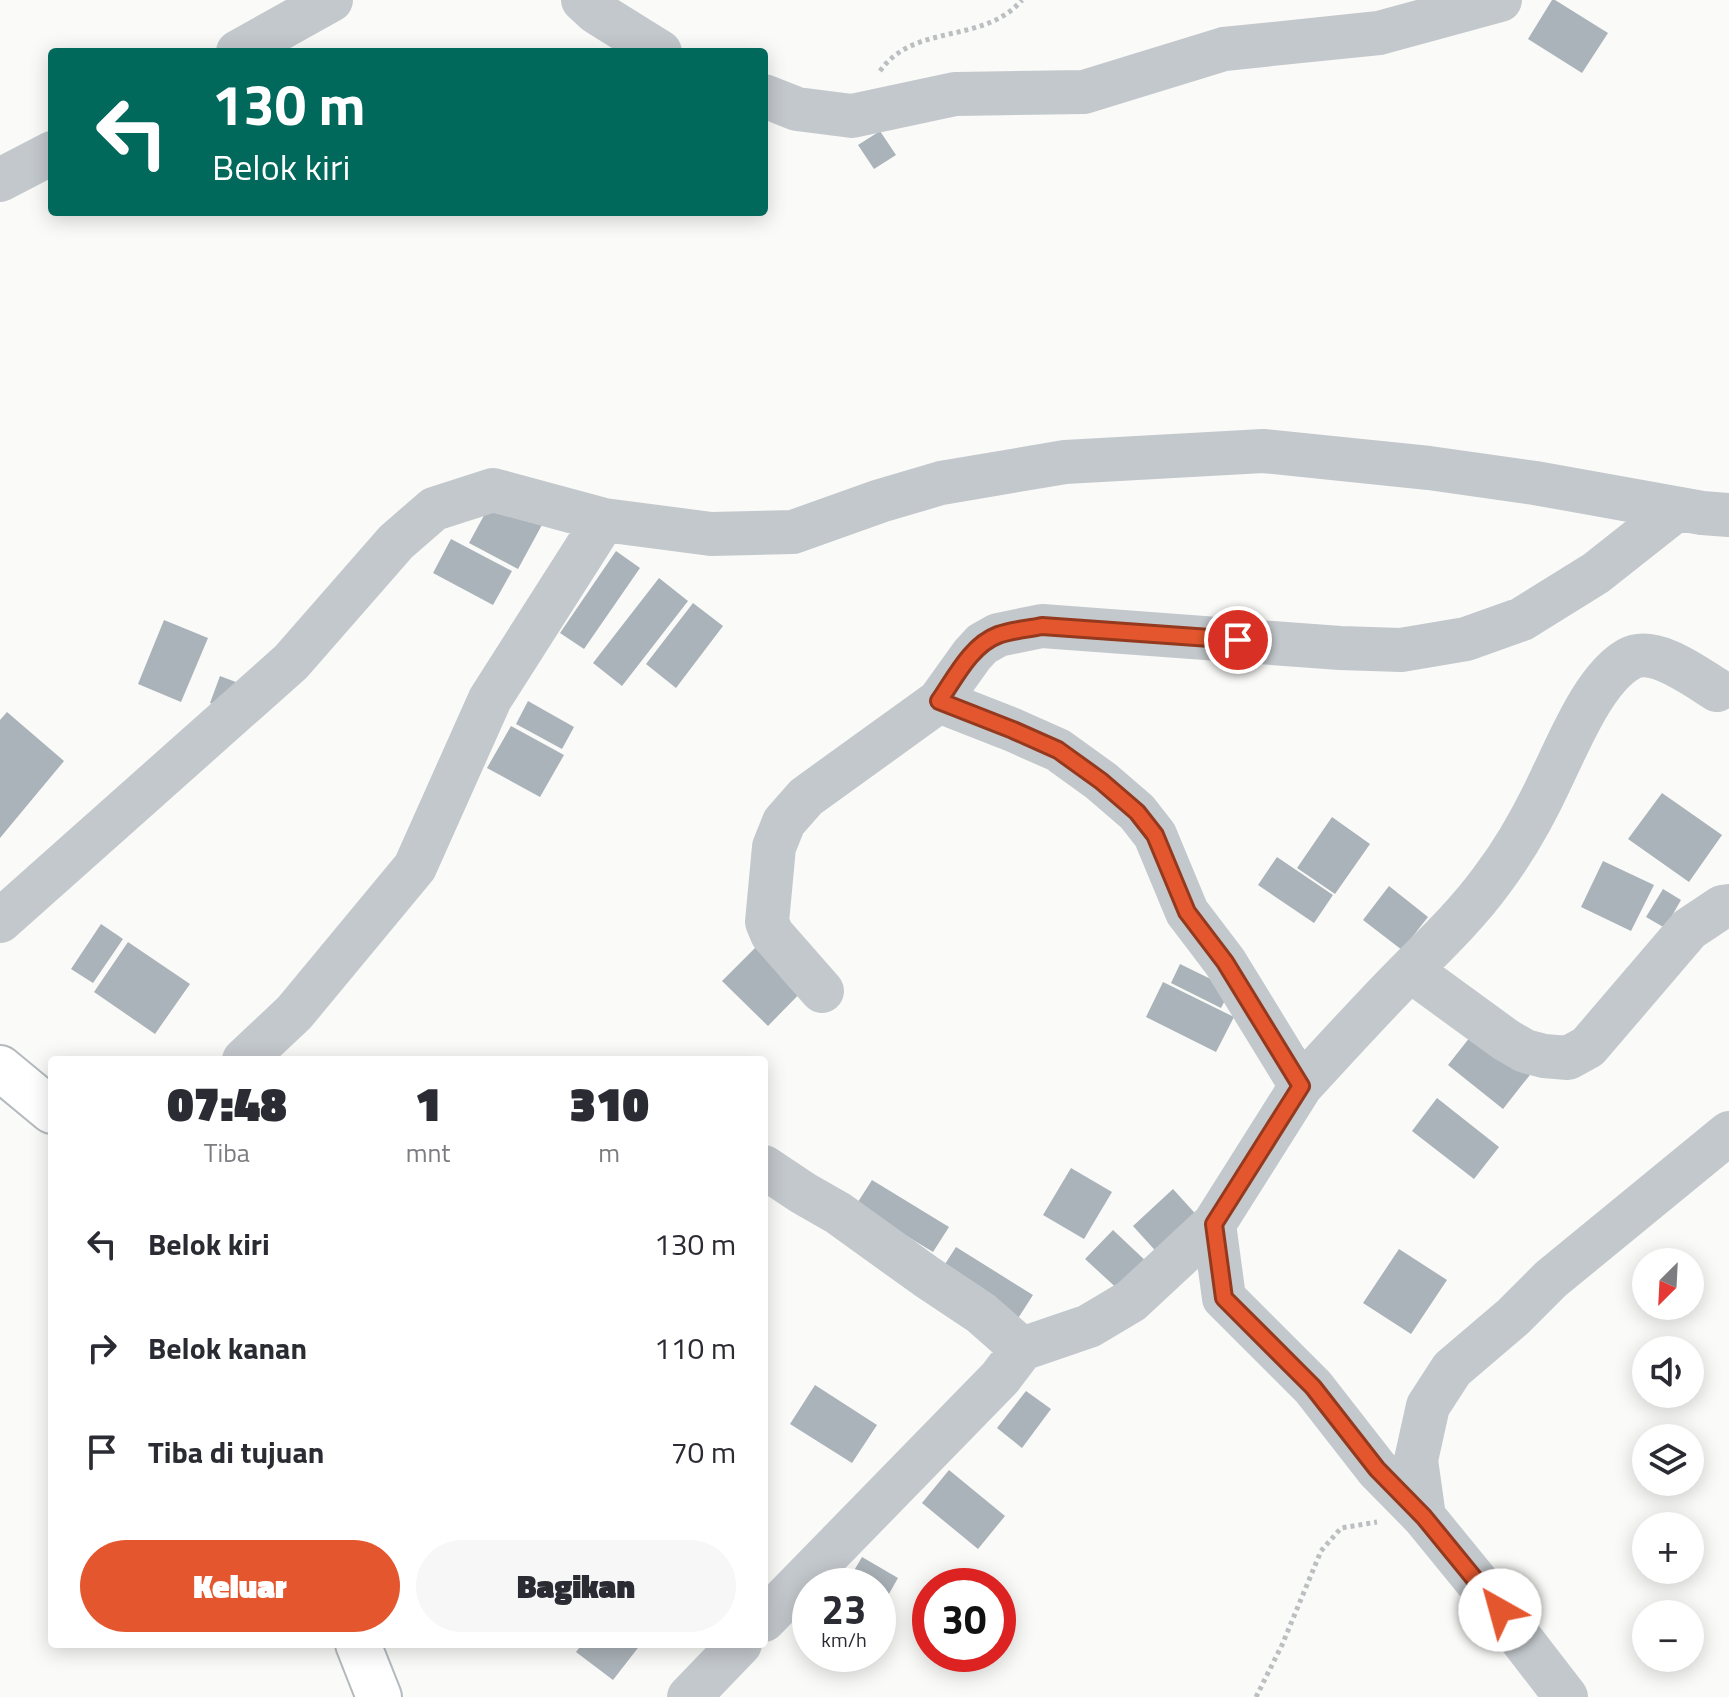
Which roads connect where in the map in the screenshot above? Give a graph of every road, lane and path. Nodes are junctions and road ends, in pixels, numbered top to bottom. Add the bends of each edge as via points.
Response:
1 (331, 0) edge
2 (583, 0) edge
3 (1022, 0) edge
4 (1500, 0) edge
5 (273, 14) edge
6 (242, 48) edge
7 (654, 48) edge
8 (768, 98) edge
9 (852, 116) junction
10 (48, 155) edge
11 (0, 180) edge
12 (1677, 509) junction
13 (1729, 515) edge
14 (604, 520) junction
15 (1717, 690) dead end
16 (939, 701) junction
17 (1729, 906) edge
18 (0, 921) edge
19 (1410, 970) junction
20 (822, 991) dead end
21 (248, 1056) edge
22 (0, 1068) edge
23 (1301, 1086) junction
24 (48, 1108) edge
25 (1729, 1133) edge
26 (768, 1170) edge
27 (1214, 1224) junction
28 (1022, 1349) junction
29 (1424, 1517) junction
30 (768, 1616) edge
31 (360, 1648) edge
32 (736, 1648) edge
33 (379, 1697) edge
34 (689, 1697) edge
35 (1256, 1697) edge
36 (1566, 1697) edge

1 - 5 street
2 - 7 street
3 - 9 path via 993,23 910,45 889,59
4 - 9 street via 1379,33 1224,49 1084,92 955,94
5 - 6 street
8 - 9 street via 797,109
10 - 11 street
12 - 13 street
12 - 14 street via 1429,468 1263,451 1065,462 941,483 793,532 711,534
12 - 16 street via 1584,581 1522,619 1466,639 1401,650 1042,626 998,635 982,644
14 - 18 street via 493,490 434,509 396,542 291,662
14 - 21 street via 490,699 415,867 294,1013
15 - 19 street via 1656,655 1632,657 1613,672 1595,694 1531,822 1492,880
16 - 20 street via 806,797 784,822 774,847 767,922
16 - 23 street via 1058,750 1137,812 1155,835 1187,912 1225,962
17 - 19 street via 1689,929 1588,1047 1568,1058 1525,1051
19 - 23 street
22 - 24 main road
23 - 27 street
25 - 29 street via 1551,1279 1452,1369 1428,1406 1416,1460
26 - 28 street via 981,1313
27 - 28 street via 1131,1301 1089,1326
27 - 29 street via 1224,1298 1313,1387 1377,1469
28 - 30 street via 1000,1378
29 - 35 path via 1341,1528 1321,1551
29 - 36 street
31 - 33 main road
32 - 34 street

